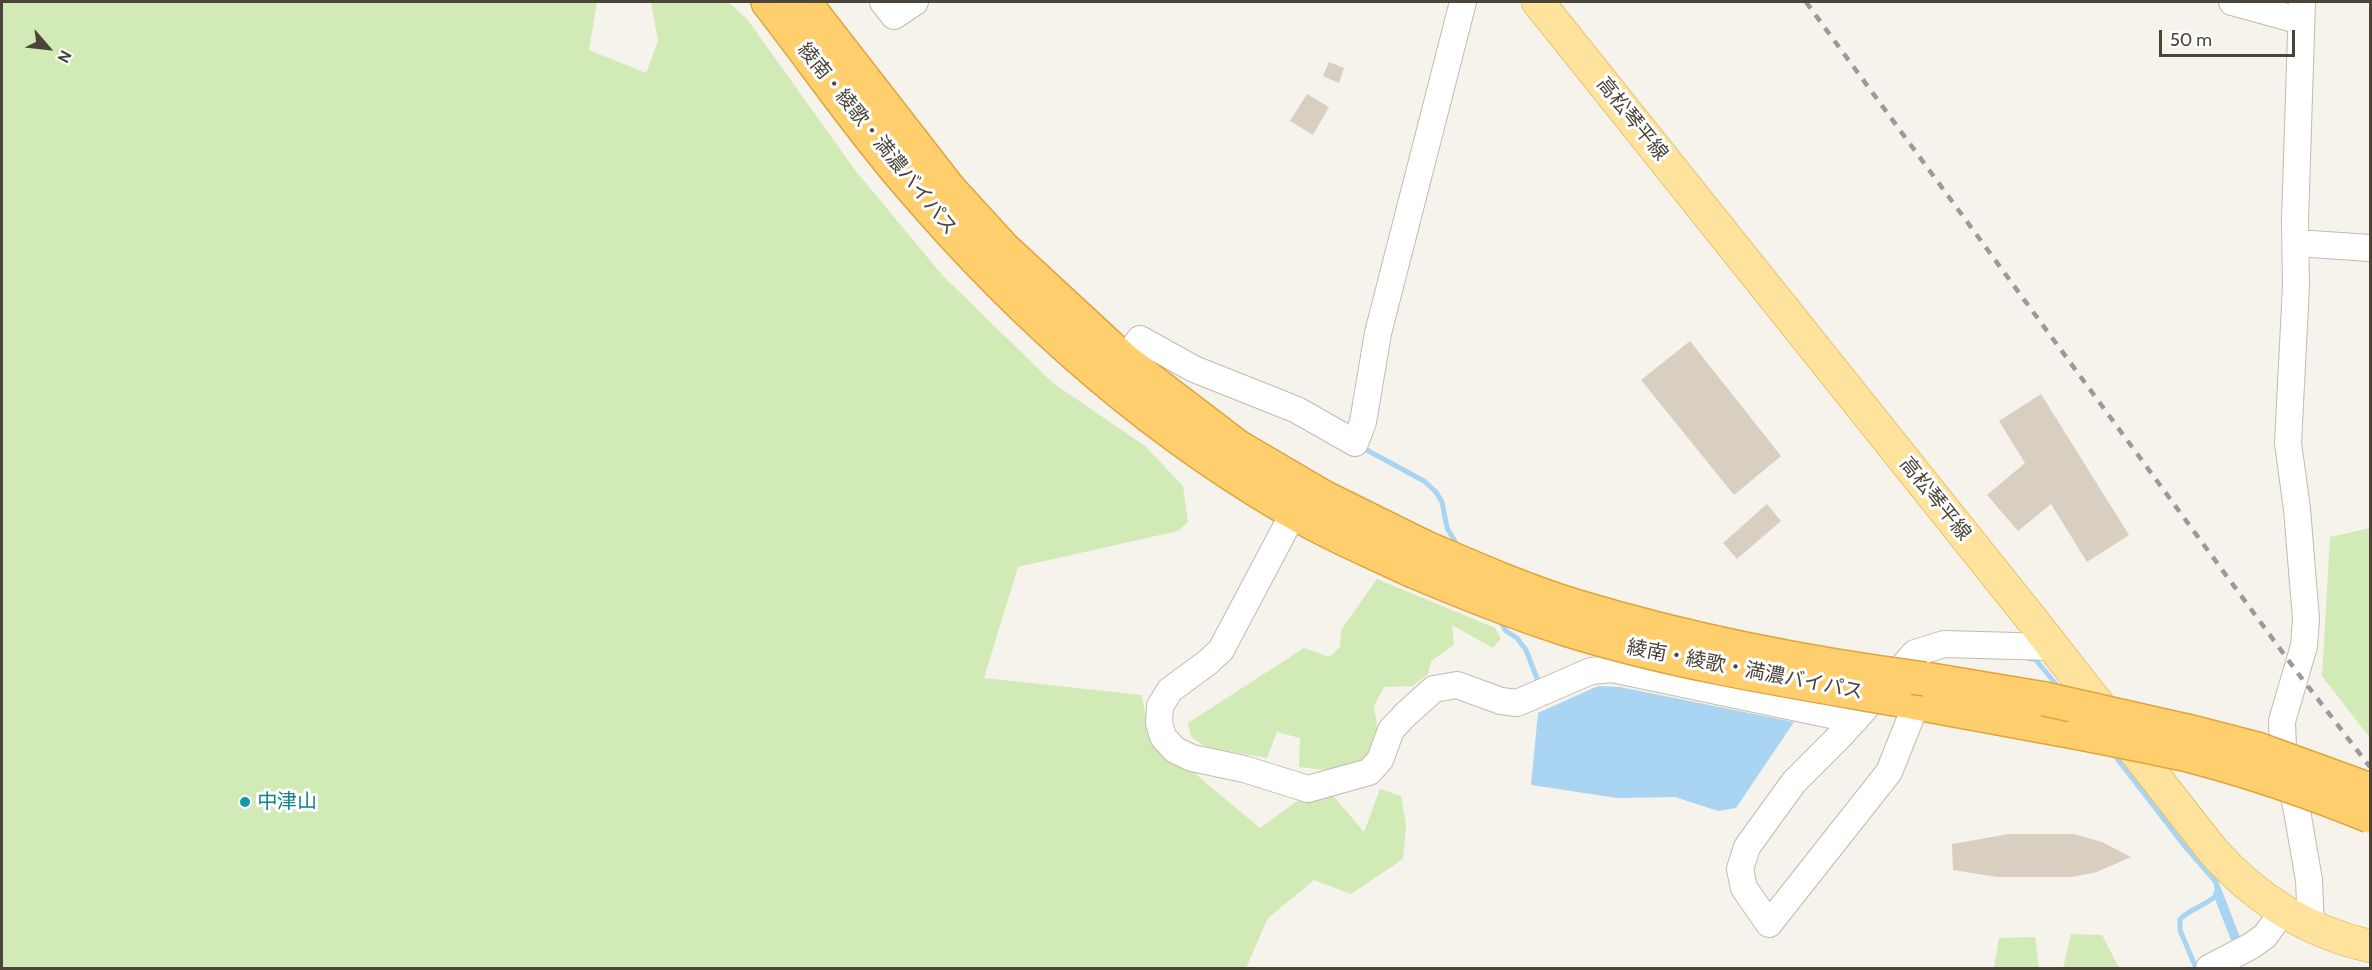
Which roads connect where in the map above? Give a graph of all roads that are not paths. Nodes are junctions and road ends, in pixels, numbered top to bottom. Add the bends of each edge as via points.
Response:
1 (768, 2) edge
2 (804, 2) edge
3 (882, 2) edge
4 (915, 2) edge
5 (1463, 2) edge
6 (1538, 2) edge
7 (2232, 2) edge
8 (2302, 11) edge
9 (2296, 243) junction
10 (2370, 249) edge
11 (1124, 360) junction
12 (1294, 512) junction
13 (1416, 558) junction
14 (2052, 647) junction
15 (1911, 694) junction
16 (1855, 720) junction
17 (2370, 790) edge
18 (2370, 816) edge
19 (2283, 912) junction
20 (2311, 926) junction
21 (2370, 946) edge
22 (2209, 969) edge

1 - 12 highway, 綾南・綾歌・満濃バイパス via 904,179 1006,291 1131,402
2 - 11 highway, 綾南・綾歌・満濃バイパス via 950,190 1004,248
3 - 4 street via 894,16
5 - 11 street via 1378,333 1363,422 1355,443 1297,410 1176,360 1140,339
6 - 14 main road, 高松琴平線
7 - 8 street
8 - 9 street
9 - 10 street
9 - 20 street via 2288,443 2306,619 2304,646 2282,721 2283,748 2309,880
11 - 13 highway, 綾南・綾歌・満濃バイパス via 1238,447
12 - 13 highway, 綾南・綾歌・満濃バイパス
12 - 16 street via 1221,650 1170,690 1161,706 1159,723 1163,737 1175,750 1192,758 1308,789 1369,772 1380,760 1391,730 1434,689 1457,685 1517,703 1592,671 1612,669
13 - 15 highway, 綾南・綾歌・満濃バイパス, bridge via 1660,629 1864,671
14 - 16 street via 1944,644 1916,652
14 - 19 main road, 高松琴平線 via 2213,851 2237,878
15 - 16 street via 1889,772 1769,924 1744,888 1740,869 1747,847 1794,782
15 - 17 highway, 綾南・綾歌・満濃バイパス, bridge via 2045,699 2257,749
15 - 18 highway, 綾南・綾歌・満濃バイパス, bridge via 2187,755 2251,773
19 - 20 main road, 高松琴平線
19 - 22 street via 2265,936
20 - 21 main road, 高松琴平線

